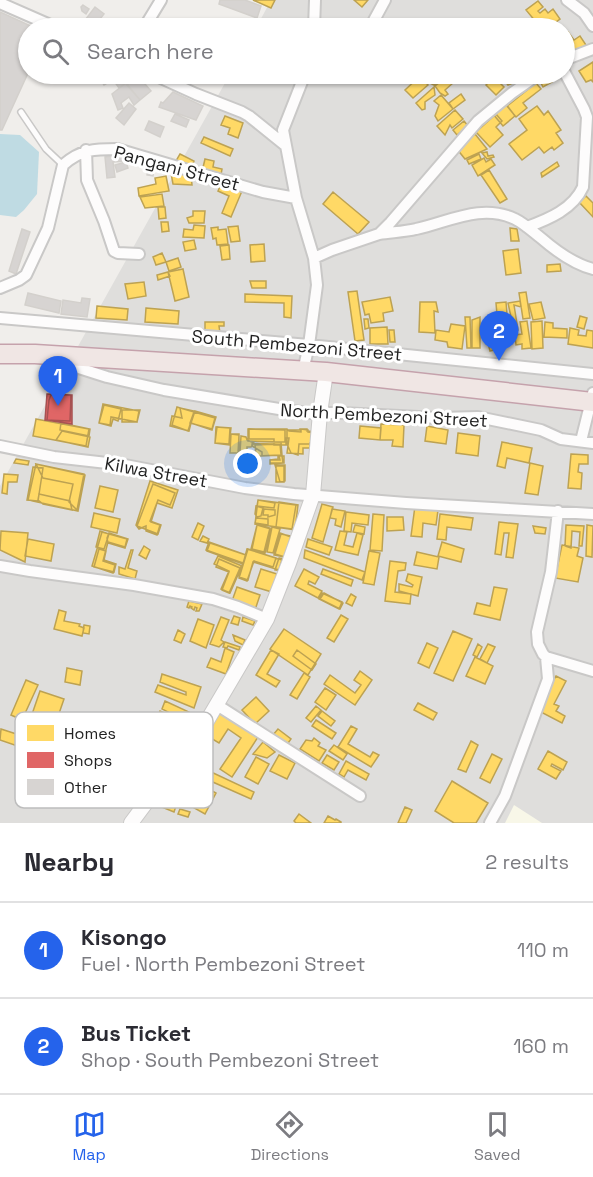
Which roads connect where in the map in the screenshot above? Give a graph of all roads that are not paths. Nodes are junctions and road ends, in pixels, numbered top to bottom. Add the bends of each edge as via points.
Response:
1 (161, 0) edge
2 (315, 0) edge
3 (385, 0) edge
4 (567, 0) edge
5 (0, 3) edge
6 (34, 18) edge
7 (150, 18) edge
8 (314, 18) edge
9 (375, 18) edge
10 (593, 25) edge
11 (593, 49) edge
12 (575, 56) edge
13 (173, 84) edge
14 (301, 84) edge
15 (525, 84) edge
16 (571, 84) edge
17 (21, 112) dead end
18 (590, 125) edge
19 (285, 145) junction
20 (86, 150) junction
21 (63, 165) junction
22 (296, 198) junction
23 (527, 227) junction
24 (379, 234) junction
25 (139, 254) dead end
26 (314, 258) junction
27 (593, 269) edge
28 (0, 288) edge
29 (0, 318) edge
30 (309, 345) junction
31 (0, 354) edge
32 (35, 354) junction
33 (303, 371) junction
34 (326, 372) junction
35 (593, 374) edge
36 (592, 399) edge
37 (320, 414) junction
38 (581, 441) junction
39 (593, 442) edge
40 (0, 446) edge
41 (314, 495) junction
42 (558, 511) junction
43 (593, 514) edge
44 (0, 566) edge
45 (267, 619) junction
46 (546, 657) junction
47 (593, 671) edge
48 (217, 705) junction
49 (212, 712) edge
50 (360, 796) dead end
51 (142, 808) edge
52 (131, 823) edge
53 (490, 823) edge

1 - 7 street
2 - 8 street
3 - 9 street
4 - 10 street
5 - 6 street
11 - 12 street
13 - 19 street via 242,112
14 - 19 street via 283,130
15 - 24 street via 478,121
16 - 18 street
17 - 21 lane via 46,149
18 - 23 street via 580,194 561,211
19 - 22 street
20 - 21 street
20 - 22 street, Pangani Street via 117,149
20 - 25 street via 87,180 114,251
21 - 28 street via 48,228 26,275
22 - 26 street
23 - 24 street via 515,219 480,212
23 - 27 street via 570,259
24 - 26 street
26 - 30 street via 317,285
29 - 30 street, South Pembezoni Street
30 - 33 street
30 - 35 street, South Pembezoni Street
31 - 32 highway
32 - 33 highway
32 - 37 street, North Pembezoni Street via 141,385
33 - 34 highway
34 - 36 highway
34 - 37 street
36 - 38 street
37 - 38 street, North Pembezoni Street via 477,417
37 - 41 street
38 - 39 street, North Pembezoni Street
40 - 41 street, Kilwa Street via 245,488
41 - 42 street, Kilwa Street
41 - 45 street
42 - 43 street, Kilwa Street
42 - 46 street via 551,572 537,632 538,644
44 - 45 street via 213,599
45 - 48 street
46 - 47 street
46 - 53 street via 548,679 505,796
48 - 49 street
48 - 50 street
51 - 52 street

